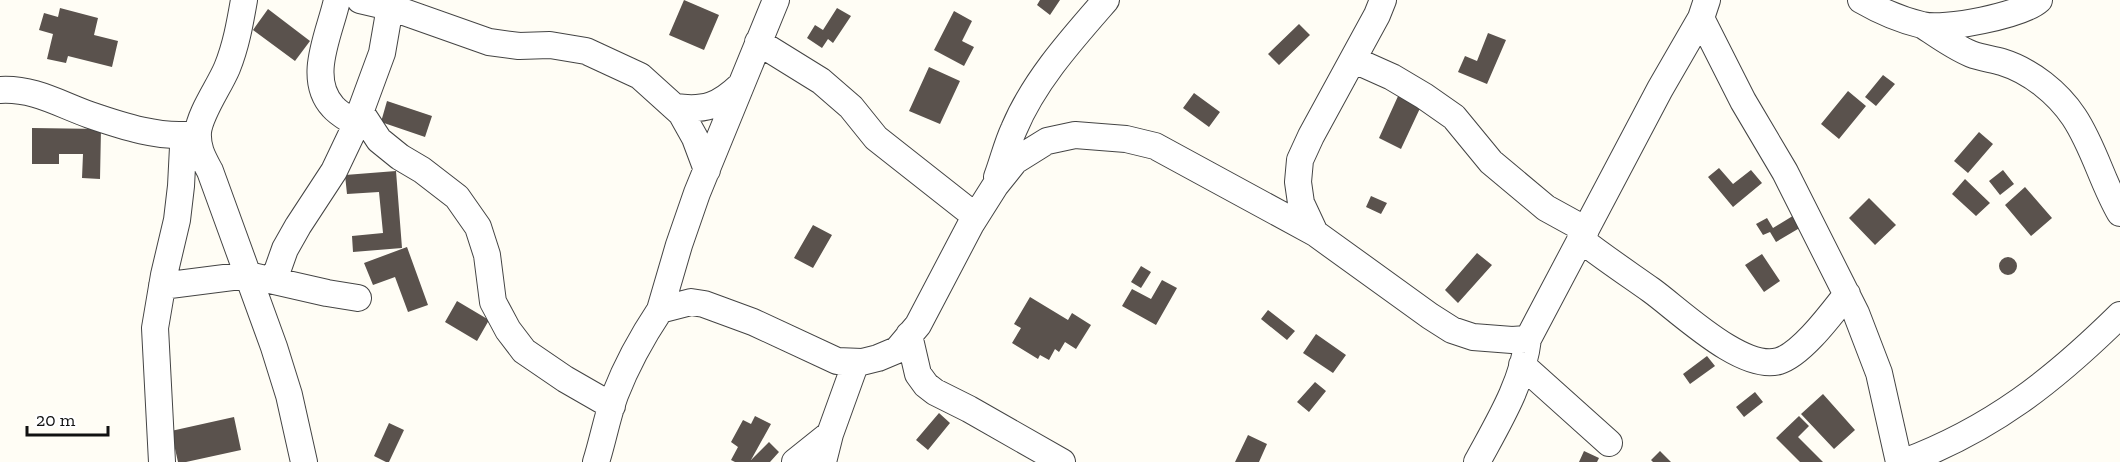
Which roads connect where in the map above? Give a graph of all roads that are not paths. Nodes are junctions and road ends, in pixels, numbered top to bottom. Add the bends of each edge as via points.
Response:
1 (244, 0) edge
2 (337, 0) edge
3 (360, 0) edge
4 (776, 0) edge
5 (1106, 0) edge
6 (1383, 0) edge
7 (1861, 0) edge
8 (2039, 0) edge
9 (390, 7) junction
10 (1704, 9) edge
11 (1923, 26) junction
12 (758, 42) junction
13 (1354, 60) junction
14 (741, 85) junction
15 (0, 90) edge
16 (675, 107) junction
17 (358, 118) junction
18 (189, 135) junction
19 (707, 170) junction
20 (992, 190) junction
21 (2120, 213) edge
22 (975, 216) junction
23 (1315, 233) junction
24 (1583, 234) junction
25 (248, 275) junction
26 (274, 280) junction
27 (162, 286) junction
28 (1847, 294) junction
29 (358, 298) dead end
30 (660, 310) junction
31 (2120, 315) edge
32 (909, 335) junction
33 (1528, 339) junction
34 (856, 362) junction
35 (1522, 365) junction
36 (612, 406) junction
37 (830, 434) junction
38 (1609, 443) dead end
39 (162, 462) edge
40 (304, 462) edge
41 (596, 462) edge
42 (795, 462) edge
43 (823, 462) edge
44 (1062, 462) edge
45 (1477, 462) edge
46 (1899, 462) edge
47 (1904, 462) edge

1 - 18 street via 227,66 201,122
2 - 17 street via 322,60 321,82 333,107
3 - 9 street
4 - 12 street
5 - 20 street via 1040,83 1015,127
6 - 13 street
7 - 11 street
8 - 11 street via 2025,9 1999,16 1946,26
9 - 16 street via 489,42 586,51 640,76
9 - 17 street via 382,53
10 - 24 street
10 - 28 street via 1743,101 1785,172
11 - 21 street via 1953,45 2029,74 2048,88 2084,133
12 - 14 street
12 - 22 street via 821,81 851,107 876,138
13 - 23 street via 1311,136 1298,170 1302,203
13 - 24 street via 1400,82 1454,117 1491,162
14 - 16 street via 718,104 704,108
14 - 19 street
15 - 18 street via 30,92 130,126
16 - 19 street via 695,138
17 - 26 street via 334,171 285,249
17 - 36 street via 400,157 457,197 478,226 487,255 493,302 524,351
18 - 25 street via 210,171
18 - 27 street via 183,147 177,220
19 - 30 street via 678,245
20 - 22 street
20 - 23 street via 1015,161 1047,141 1075,135 1126,139 1155,146
22 - 32 street via 918,325
23 - 33 street via 1452,330 1473,337
24 - 28 street via 1712,339 1755,360 1778,362 1792,354 1819,329
24 - 33 street
25 - 26 street
25 - 27 street
25 - 40 street via 289,395
26 - 29 street
27 - 39 street via 155,328
28 - 46 street via 1879,373
30 - 34 street via 691,302 704,304 837,361
30 - 36 street via 628,363
31 - 47 street via 2045,384 1996,418
32 - 34 street via 897,350
32 - 44 street via 918,374 926,385
33 - 35 street
34 - 37 street
35 - 38 street
35 - 45 street via 1515,388
36 - 41 street
37 - 42 street
37 - 43 street

